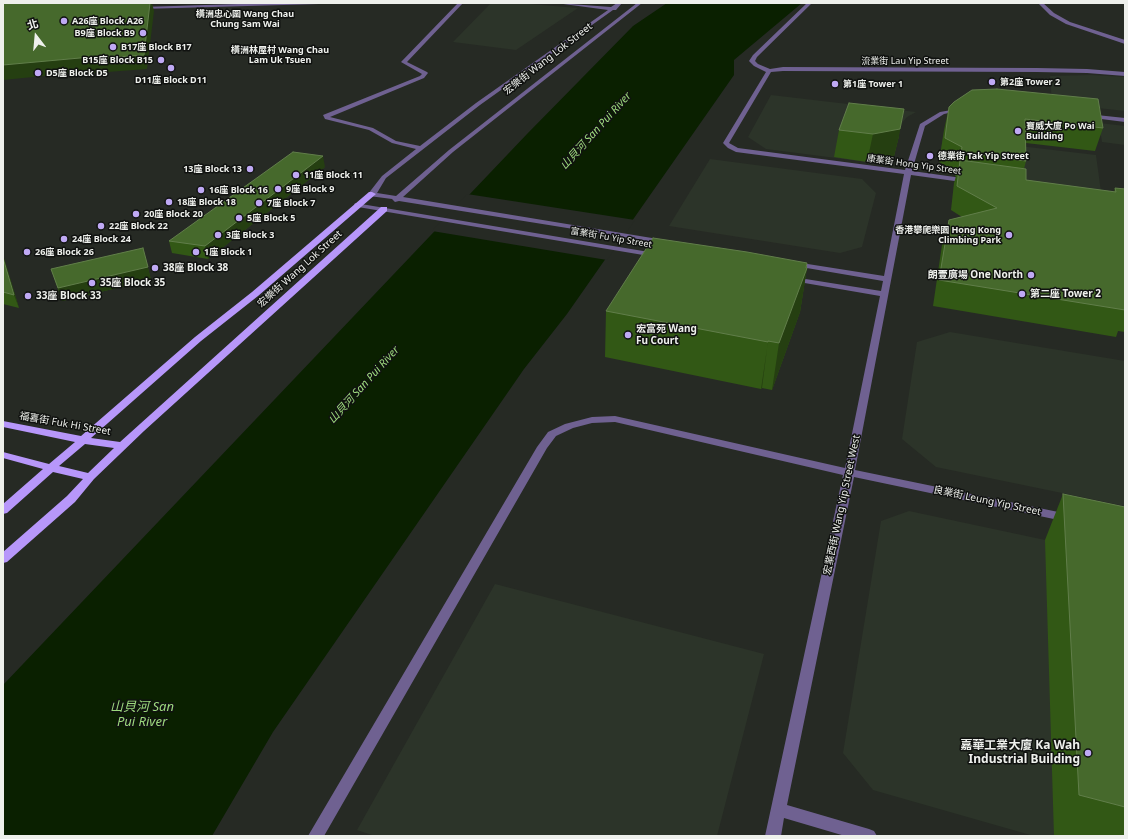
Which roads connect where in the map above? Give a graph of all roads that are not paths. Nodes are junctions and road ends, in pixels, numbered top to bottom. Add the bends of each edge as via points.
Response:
1 (319, 3) edge
2 (461, 3) edge
3 (558, 3) edge
4 (620, 3) edge
5 (640, 3) edge
6 (810, 3) edge
7 (1040, 3) edge
8 (136, 8) edge
9 (610, 9) junction
10 (628, 11) junction
11 (1125, 42) edge
12 (769, 71) junction
13 (1125, 74) edge
14 (969, 108) edge
15 (1078, 115) edge
16 (1125, 120) edge
17 (422, 148) junction
18 (908, 173) junction
19 (978, 183) edge
20 (372, 194) junction
21 (398, 197) junction
22 (358, 205) junction
23 (384, 209) junction
24 (670, 243) edge
25 (660, 256) edge
26 (785, 262) edge
27 (783, 277) edge
28 (887, 279) junction
29 (884, 294) junction
30 (3, 424) edge
31 (83, 440) junction
32 (122, 446) junction
33 (3, 455) edge
34 (51, 468) junction
35 (849, 472) junction
36 (90, 477) junction
37 (3, 510) edge
38 (1079, 520) edge
39 (3, 559) edge
40 (778, 809) junction
41 (316, 836) edge
42 (773, 836) edge
43 (869, 836) edge

1 - 8 street
2 - 17 street via 404,62 425,73 422,77 326,115 327,118 371,129 394,142
3 - 9 street
4 - 9 street, 宏樂街 Wang Lok Street
5 - 10 street, 宏樂街 Wang Lok Street
6 - 12 street via 753,59 756,66
7 - 11 street via 1068,23
9 - 10 street
9 - 17 street, 宏樂街 Wang Lok Street via 478,104
10 - 21 street, 宏樂街 Wang Lok Street via 451,151
12 - 13 street, 流業街 Lau Yip Street via 1037,70
12 - 18 street, 康業街 Hong Yip Street via 728,145 736,150
14 - 18 street via 942,113 922,125
15 - 16 street
17 - 20 street, 宏樂街 Wang Lok Street via 384,177
18 - 19 street, 康業街 Hong Yip Street
18 - 28 street, 宏業西街 Wang Yip Street West
20 - 21 street, 富業街 Fu Yip Street
20 - 22 main road, 宏樂街 Wang Lok Street
21 - 23 street, 宏樂街 Wang Lok Street
21 - 24 street, 富業街 Fu Yip Street
22 - 23 street, 富業街 Fu Yip Street
22 - 31 main road, 宏樂街 Wang Lok Street
23 - 25 street, 富業街 Fu Yip Street
23 - 32 main road, 宏樂街 Wang Lok Street
26 - 28 street
27 - 29 street
28 - 29 street, 宏業西街 Wang Yip Street West
29 - 35 street, 宏業西街 Wang Yip Street West
30 - 31 main road, 福喜街 Fuk Hi Street
31 - 32 main road, 福喜街 Fuk Hi Street
31 - 34 main road, 宏樂街 Wang Lok Street
32 - 36 main road, 宏樂街 Wang Lok Street
33 - 34 main road
34 - 36 main road
34 - 37 main road, 宏樂街 Wang Lok Street
35 - 38 street, 良業街 Leung Yip Street
35 - 40 street, 宏業西街 Wang Yip Street West
35 - 41 street, 良業街 Leung Yip Street via 615,419 592,420 552,434 542,447
36 - 39 main road, 宏樂街 Wang Lok Street via 71,499
40 - 42 street, 宏業西街 Wang Yip Street West
40 - 43 street

